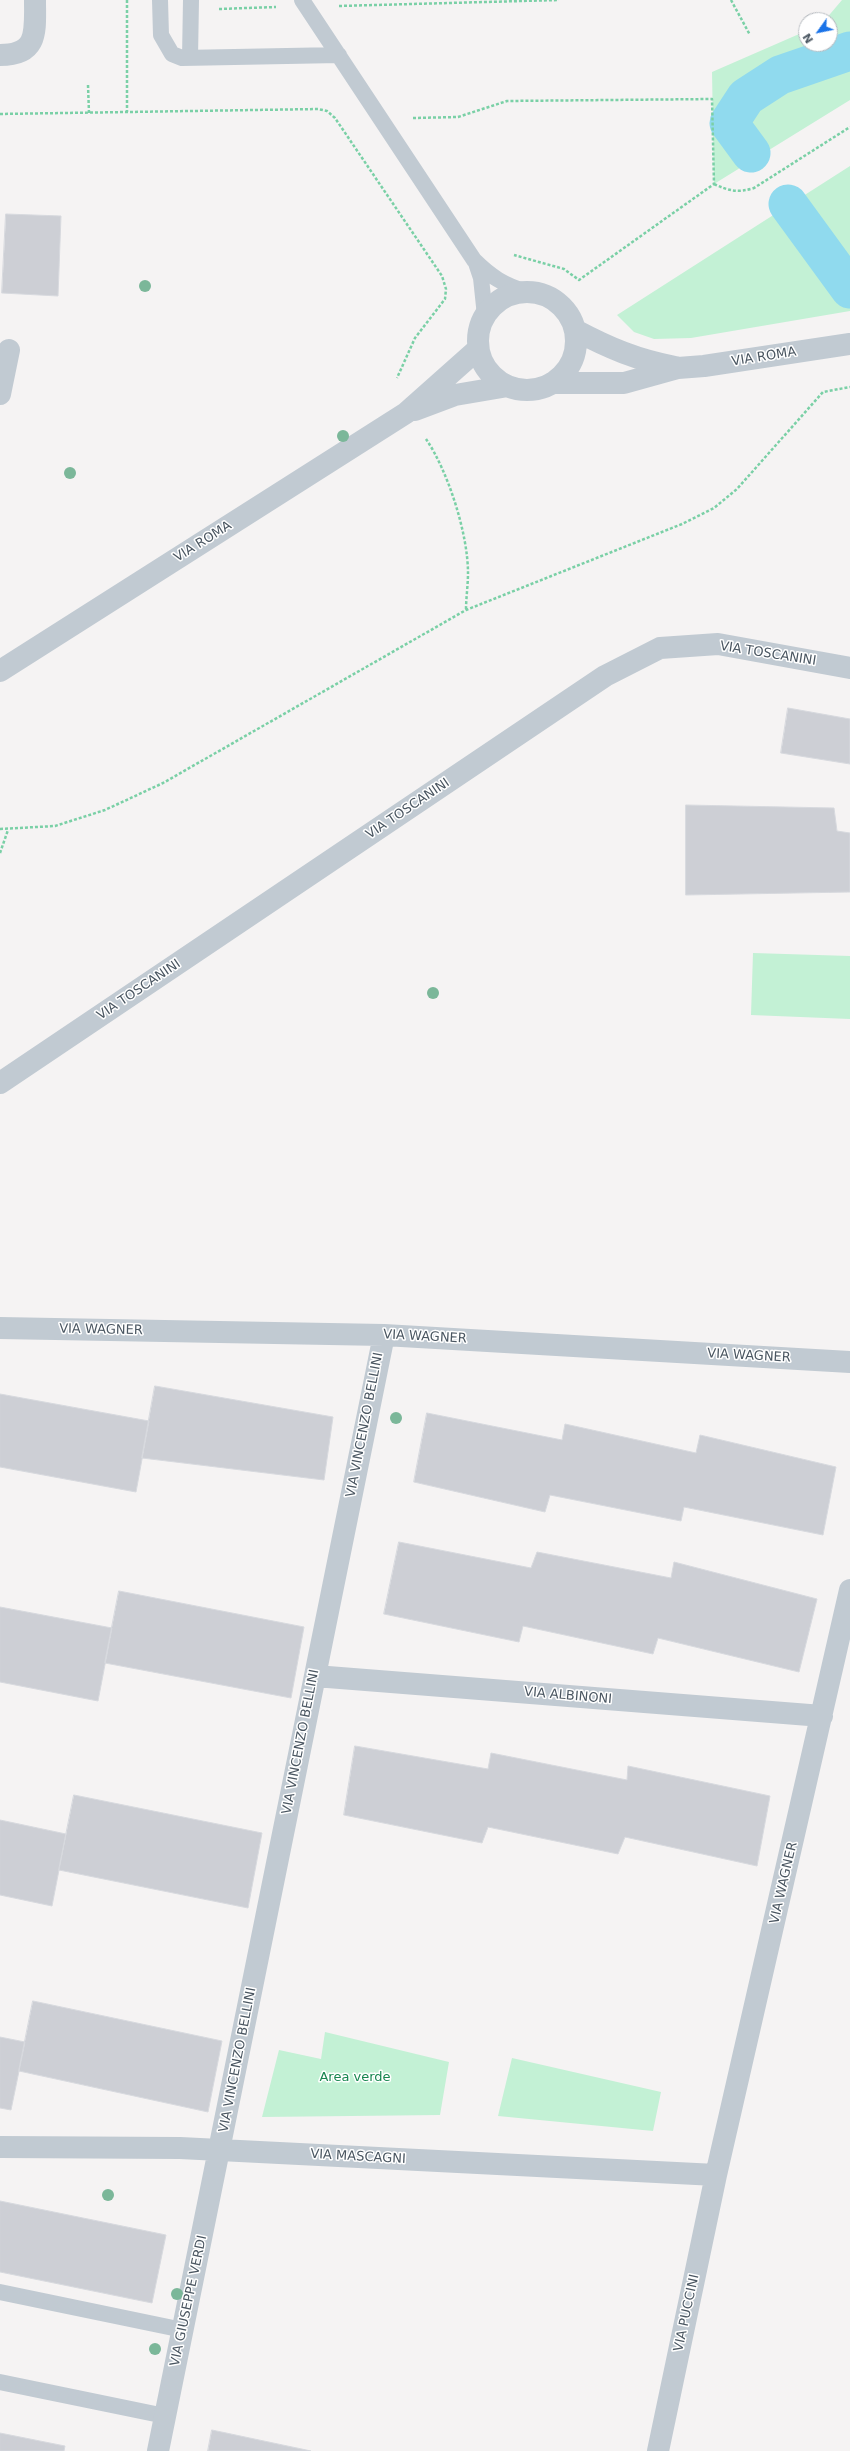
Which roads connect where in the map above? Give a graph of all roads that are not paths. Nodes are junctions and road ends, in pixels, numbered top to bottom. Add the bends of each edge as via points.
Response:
1 (35, 0) edge
2 (305, 3) edge
3 (160, 5) edge
4 (191, 5) edge
5 (0, 55) edge
6 (339, 55) junction
7 (190, 58) junction
8 (474, 260) junction
9 (527, 292) junction
10 (485, 316) junction
11 (576, 330) junction
12 (850, 344) edge
13 (478, 349) junction
14 (8, 350) dead end
15 (678, 368) junction
16 (552, 383) junction
17 (508, 386) junction
18 (0, 394) edge
19 (406, 412) junction
20 (850, 668) edge
21 (0, 671) edge
22 (0, 1083) edge
23 (0, 1328) edge
24 (384, 1335) junction
25 (850, 1362) edge
26 (850, 1590) edge
27 (315, 1676) junction
28 (822, 1716) junction
29 (0, 2147) edge
30 (220, 2150) junction
31 (716, 2175) junction
32 (0, 2292) edge
33 (183, 2330) junction
34 (0, 2382) edge
35 (165, 2416) junction
36 (158, 2451) edge
37 (658, 2451) edge

1 - 5 street via 33,39 27,49 14,55
2 - 6 lane
3 - 7 lane via 161,35 165,46 172,54
4 - 7 lane
6 - 7 lane
6 - 8 lane
8 - 9 lane via 496,280
8 - 10 lane via 481,278
9 - 10 street via 511,295 496,303
9 - 11 street via 544,295 559,303
10 - 13 street via 479,332
11 - 15 street via 614,350 646,362
11 - 16 street via 576,346 572,360 564,374
12 - 15 street, VIA ROMA
13 - 17 street via 484,364 495,378
13 - 19 street
14 - 18 street
15 - 16 street via 624,383
16 - 17 street via 538,389 523,390
17 - 19 street via 455,395
19 - 21 street, VIA ROMA
20 - 22 street, VIA TOSCANINI via 718,644 660,648 606,676
23 - 24 street, VIA WAGNER
24 - 25 street, VIA WAGNER
24 - 27 street, VIA VINCENZO BELLINI
26 - 28 street, VIA WAGNER
27 - 28 street, VIA ALBINONI
27 - 30 street, VIA VINCENZO BELLINI
28 - 31 street, VIA WAGNER
29 - 30 street, VIA MASCAGNI
30 - 31 street, VIA MASCAGNI
30 - 33 street, VIA GIUSEPPE VERDI
31 - 37 street, VIA PUCCINI
32 - 33 lane
33 - 35 street, VIA GIUSEPPE VERDI
34 - 35 lane
35 - 36 street, VIA GIUSEPPE VERDI

